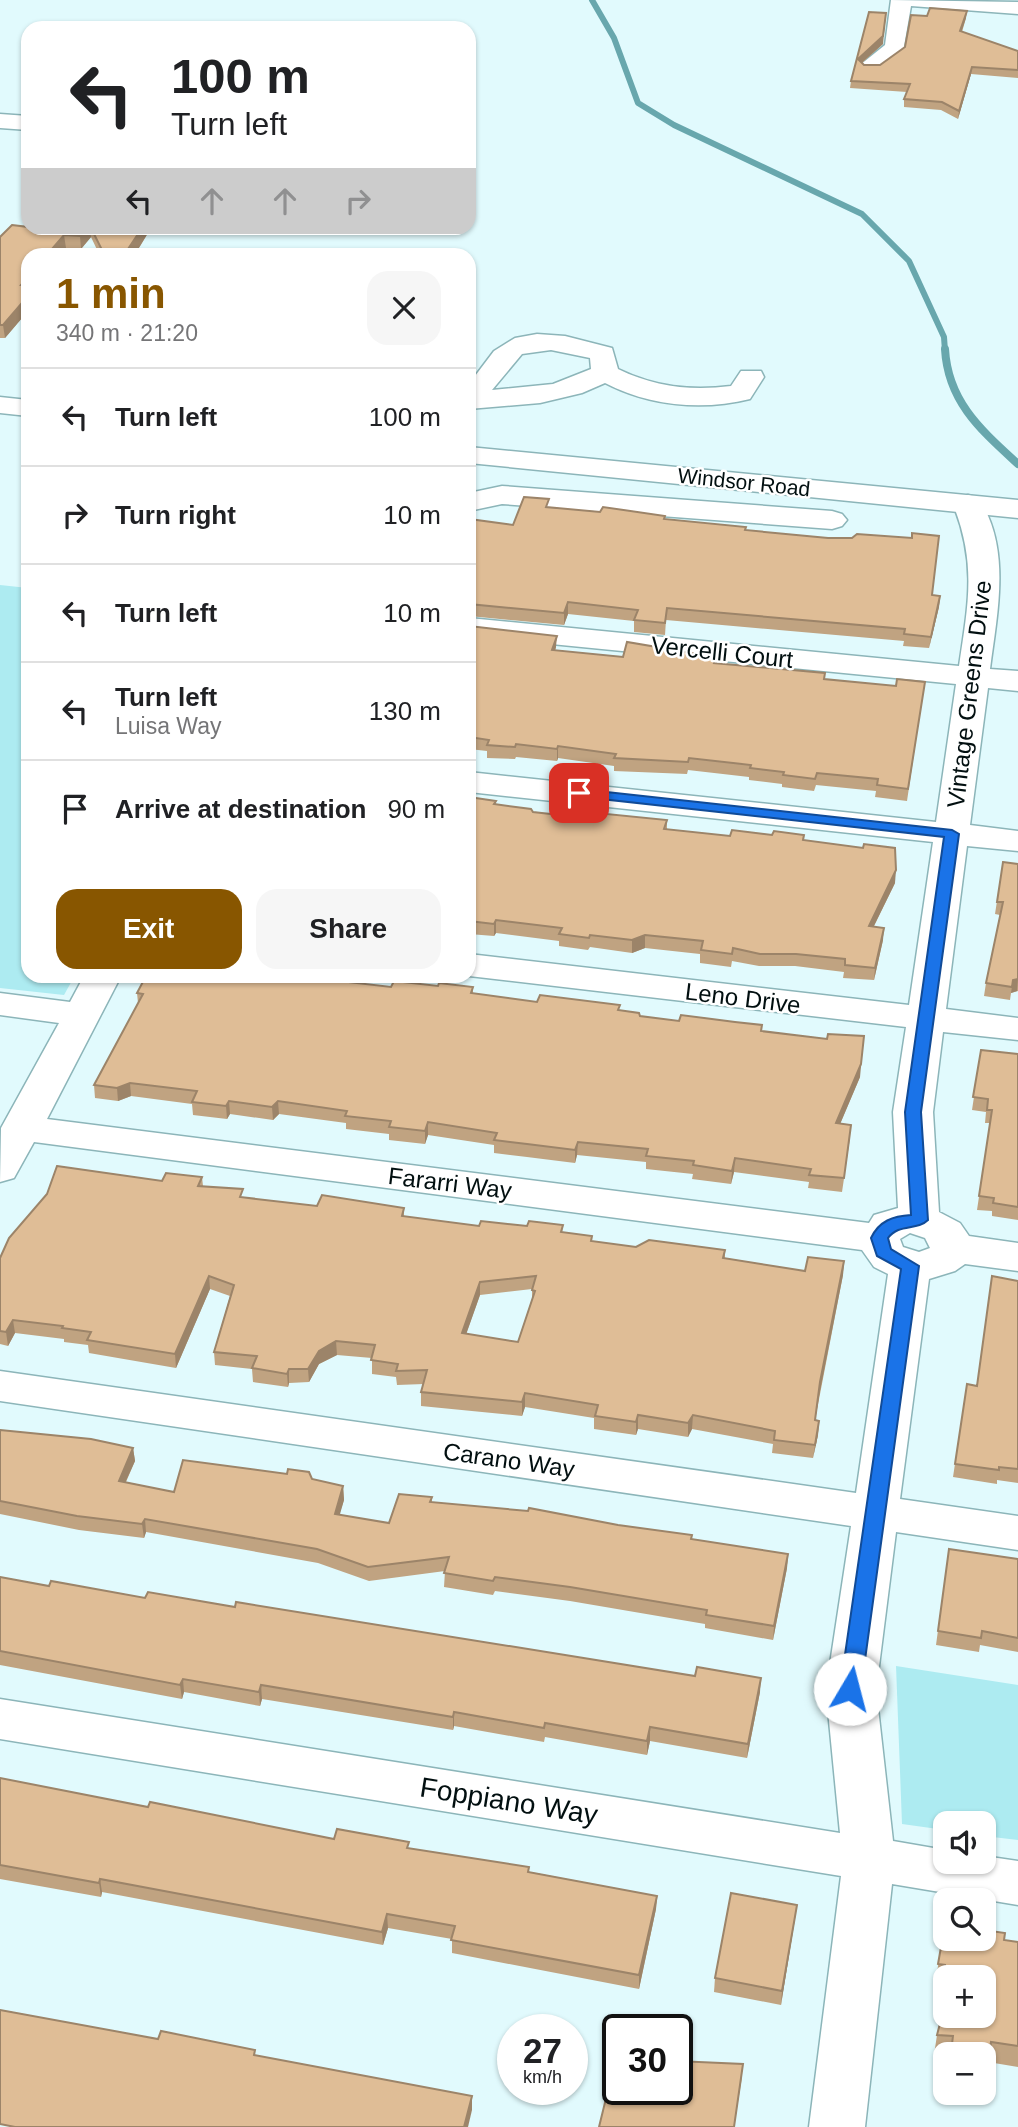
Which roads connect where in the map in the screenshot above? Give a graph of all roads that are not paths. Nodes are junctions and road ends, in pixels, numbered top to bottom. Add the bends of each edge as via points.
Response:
1 (901, 0) edge
2 (909, 0) edge
3 (1018, 8) edge
4 (871, 65) edge
5 (0, 121) edge
6 (21, 122) edge
7 (605, 373) junction
8 (751, 377) dead end
9 (476, 392) edge
10 (476, 400) edge
11 (0, 405) edge
12 (21, 407) edge
13 (476, 456) edge
14 (476, 501) edge
15 (968, 504) junction
16 (1018, 509) edge
17 (832, 520) dead end
18 (476, 628) edge
19 (975, 676) junction
20 (1018, 681) edge
21 (476, 783) edge
22 (952, 834) junction
23 (1018, 841) edge
24 (476, 966) edge
25 (99, 983) edge
26 (0, 1004) edge
27 (83, 1015) junction
28 (925, 1018) junction
29 (1018, 1029) edge
30 (21, 1128) junction
31 (0, 1169) edge
32 (914, 1251) junction
33 (1018, 1257) edge
34 (0, 1386) edge
35 (874, 1513) junction
36 (1018, 1534) edge
37 (0, 1718) edge
38 (869, 1859) junction
39 (1018, 1883) edge
40 (837, 2127) edge

1 - 4 street via 895,47
2 - 3 street
5 - 6 street
7 - 8 street via 632,388 699,400 740,393
7 - 9 street via 603,354 574,343 541,342 514,347
7 - 10 street via 576,388
11 - 12 street
13 - 15 street, Windsor Road
14 - 17 street, Windsor Road via 502,495
15 - 16 street, Windsor Road
15 - 19 street, Vintage Greens Drive via 977,526 986,584
18 - 19 street, Vercelli Court
19 - 20 street, Vercelli Court
19 - 22 street, Vintage Greens Drive
21 - 22 street
22 - 23 street
22 - 28 street, Vintage Greens Drive
24 - 28 street, Leno Drive
25 - 27 street
26 - 27 street
27 - 30 street
28 - 29 street, Leno Drive
28 - 32 street, Vintage Greens Drive via 913,1112 919,1220 947,1233
30 - 31 street
30 - 32 street, Fararri Way
32 - 33 street, Fararri Way
32 - 35 street
34 - 35 street, Carano Way
35 - 36 street, Carano Way
35 - 38 street via 850,1689
37 - 38 street, Foppiano Way
38 - 39 street, Foppiano Way
38 - 40 street

